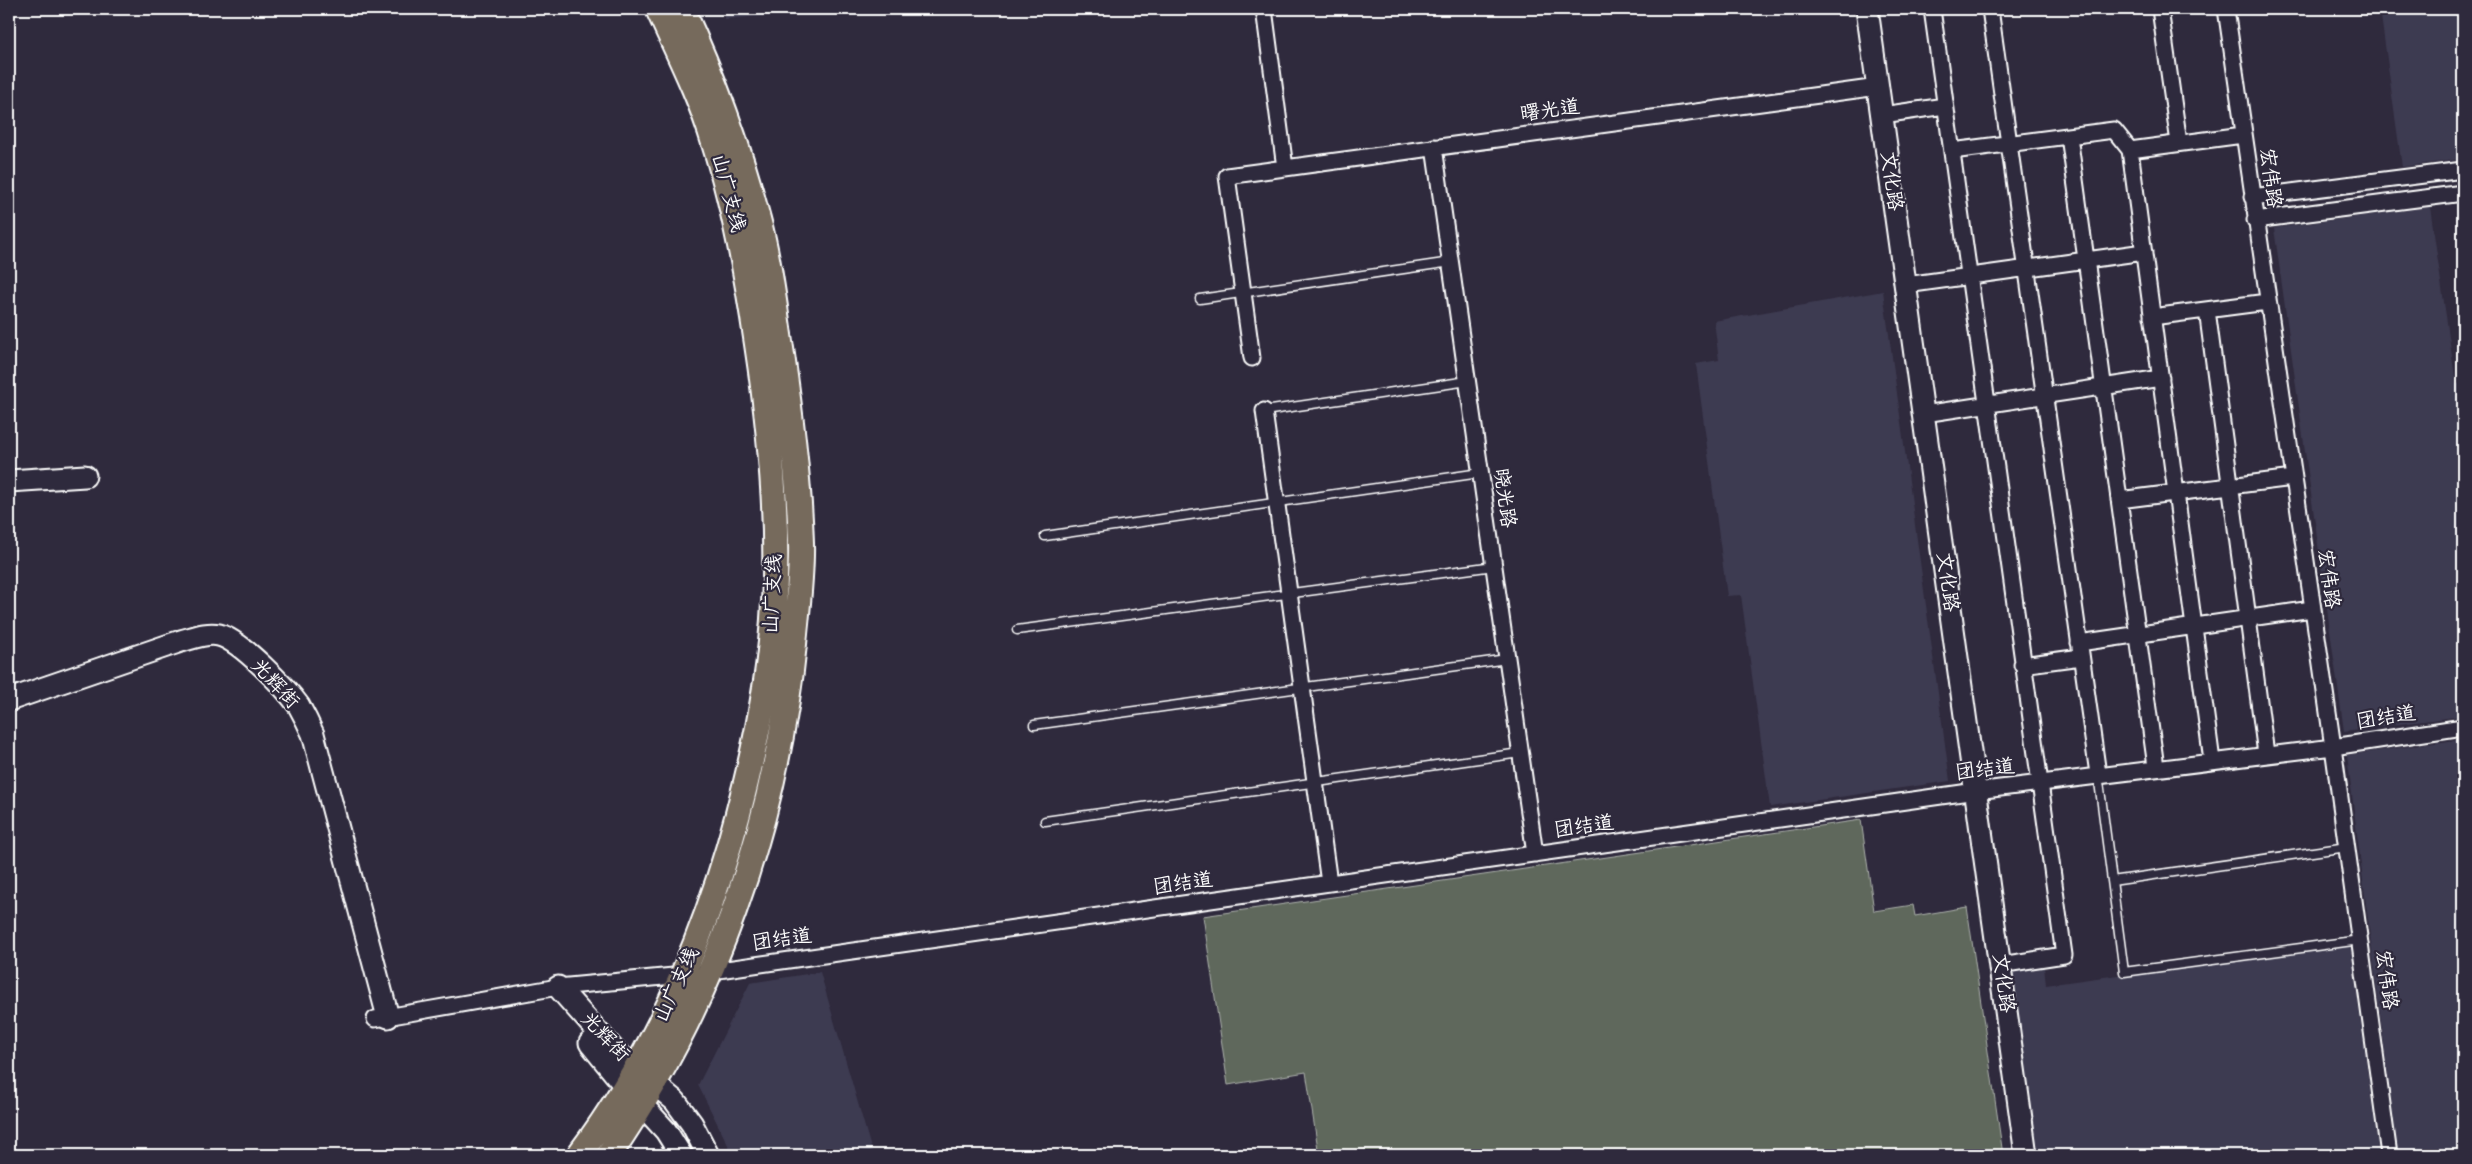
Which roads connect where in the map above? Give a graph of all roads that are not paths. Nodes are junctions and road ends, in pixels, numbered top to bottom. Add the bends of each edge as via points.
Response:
1 (658, 9) edge
2 (682, 9) edge
3 (1264, 9) edge
4 (1867, 9) edge
5 (1932, 9) edge
6 (1990, 9) edge
7 (2160, 9) edge
8 (2226, 9) edge
9 (1878, 87) junction
10 (1945, 106) junction
11 (1882, 114) junction
12 (2244, 135) junction
13 (2069, 136) junction
14 (2009, 144) junction
15 (2179, 144) junction
16 (1434, 147) junction
17 (2130, 150) junction
18 (1952, 151) junction
19 (1285, 168) junction
20 (2463, 170) edge
21 (2463, 192) edge
22 (2252, 197) junction
23 (2255, 220) junction
24 (2144, 252) junction
25 (2086, 260) junction
26 (1451, 262) junction
27 (2027, 268) junction
28 (1968, 276) junction
29 (1906, 285) junction
30 (1243, 293) junction
31 (1200, 299) dead end
32 (2267, 302) junction
33 (2207, 310) junction
34 (2152, 317) junction
35 (1252, 358) dead end
36 (2161, 378) junction
37 (1468, 381) junction
38 (2103, 386) junction
39 (2044, 394) junction
40 (1986, 404) junction
41 (1264, 411) joint
42 (1924, 414) junction
43 (1480, 473) junction
44 (85, 476) dead end
45 (2293, 478) junction
46 (9, 481) edge
47 (2230, 486) junction
48 (2176, 493) junction
49 (2119, 500) junction
50 (1276, 502) junction
51 (1045, 536) dead end
52 (1494, 566) junction
53 (1290, 594) junction
54 (2312, 609) junction
55 (2248, 618) junction
56 (2194, 626) junction
57 (1017, 630) dead end
58 (2138, 634) junction
59 (2080, 650) junction
60 (1507, 659) junction
61 (2022, 665) junction
62 (1302, 688) junction
63 (9, 700) edge
64 (9, 711) edge
65 (1034, 725) dead end
66 (2463, 727) edge
67 (2333, 746) junction
68 (1520, 753) junction
69 (2266, 754) junction
70 (2212, 761) junction
71 (2156, 768) junction
72 (2098, 774) junction
73 (1316, 782) junction
74 (2038, 783) junction
75 (1976, 791) junction
76 (1045, 821) dead end
77 (2347, 847) junction
78 (1534, 854) junction
79 (2112, 881) junction
80 (1329, 883) junction
81 (2360, 940) junction
82 (2000, 965) junction
83 (711, 971) junction
84 (684, 975) junction
85 (551, 989) junction
86 (382, 1018) junction
87 (630, 1077) junction
88 (655, 1084) junction
89 (642, 1104) junction
90 (579, 1155) edge
91 (609, 1155) edge
92 (681, 1155) edge
93 (708, 1155) edge
94 (2026, 1155) edge
95 (2389, 1155) edge

1 - 84 main road, 山广支线 via 689,75 713,140 740,238 763,382 776,553 769,658 752,754 719,884
2 - 83 main road, 山广支线 via 712,75 758,221 796,456 801,544 790,684 780,743 760,835 738,906
3 - 19 street
4 - 9 street, 文化路
5 - 10 street
6 - 14 street
7 - 15 street
8 - 12 street, 宏伟路
9 - 11 street, 文化路
9 - 16 street, 曙光道
10 - 11 street
10 - 18 street
11 - 29 street, 文化路
12 - 15 street
12 - 22 street, 宏伟路
13 - 14 street
13 - 17 street via 2114,130
13 - 25 street
14 - 18 street
14 - 27 street
15 - 17 street
16 - 19 street, 曙光道
16 - 26 street, 晓光路
17 - 24 street
18 - 28 street
19 - 30 street, 曙光道 via 1228,176
20 - 22 street
21 - 23 street
22 - 23 street, 宏伟路
23 - 32 street, 宏伟路
24 - 25 street
24 - 34 street
25 - 27 street
25 - 38 street
26 - 30 lane
26 - 37 street, 晓光路
27 - 28 street
27 - 39 street
28 - 29 street
28 - 40 street
29 - 42 street, 文化路
30 - 31 lane
30 - 35 street
32 - 33 street
32 - 45 street, 宏伟路
33 - 34 street
33 - 47 street
34 - 36 street
36 - 38 street
36 - 48 street
37 - 41 lane
37 - 43 street, 晓光路
38 - 39 street
38 - 49 street
39 - 40 street
39 - 59 street
40 - 42 street
40 - 61 street
41 - 50 street
42 - 75 street, 文化路
43 - 50 lane
43 - 52 street, 晓光路
44 - 46 street
45 - 47 street
45 - 54 street, 宏伟路
47 - 48 street
47 - 55 street
48 - 49 street
48 - 56 street
49 - 58 street
50 - 51 lane
50 - 53 street
52 - 53 lane
52 - 60 street, 晓光路
53 - 57 lane
53 - 62 street
54 - 55 street
54 - 67 street, 宏伟路
55 - 56 street
55 - 69 street
56 - 58 street
56 - 70 street
58 - 59 street
58 - 71 street
59 - 61 street
59 - 72 street
60 - 62 lane
60 - 68 street, 晓光路
61 - 74 street
62 - 65 lane
62 - 73 street
63 - 86 street, 光辉街 via 181,641 218,635 235,642 285,689 314,734
64 - 86 street, 光辉街 via 201,647 218,648 230,654 272,693 300,733 331,829
66 - 67 street, 团结道
67 - 69 street, 团结道
67 - 77 street, 宏伟路
68 - 73 lane
68 - 78 street, 晓光路
69 - 70 street, 团结道
70 - 71 street, 团结道
71 - 72 street, 团结道
72 - 74 street, 团结道
72 - 79 lane
73 - 76 lane
73 - 80 street
74 - 75 street, 团结道
74 - 82 street via 2064,955
75 - 78 street, 团结道
75 - 82 street, 文化路
77 - 79 lane
77 - 81 street, 宏伟路
78 - 80 street, 团结道
79 - 81 lane via 2124,972
80 - 83 street, 团结道
81 - 95 street, 宏伟路
82 - 94 street, 文化路
83 - 84 street, 团结道
83 - 88 main road, 山广支线
84 - 85 street, 团结道
84 - 87 main road, 山广支线
85 - 86 street, 团结道
85 - 87 street, 光辉街 via 615,1051
87 - 88 street, 光辉街
87 - 89 street
87 - 90 main road, 山广支线
88 - 89 main road, 山广支线
88 - 93 street, 光辉街 via 675,1101 692,1124
89 - 91 main road, 山广支线
89 - 92 street via 666,1131

